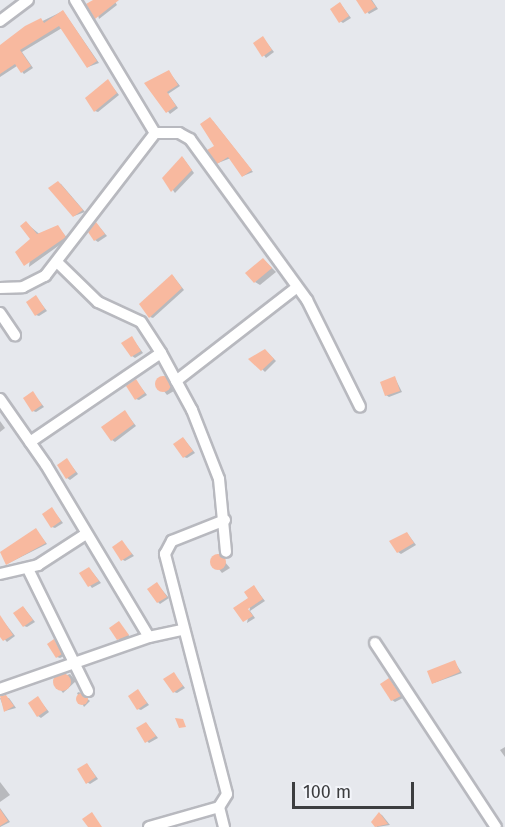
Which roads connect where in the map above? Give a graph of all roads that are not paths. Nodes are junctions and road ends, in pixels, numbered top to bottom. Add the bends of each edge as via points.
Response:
1 (28, 0) edge
2 (75, 0) edge
3 (0, 21) edge
4 (155, 133) junction
5 (58, 263) junction
6 (297, 287) junction
7 (0, 288) edge
8 (0, 313) edge
9 (15, 335) dead end
10 (161, 353) junction
11 (176, 381) junction
12 (0, 399) edge
13 (360, 407) dead end
14 (30, 442) junction
15 (225, 520) junction
16 (86, 534) junction
17 (226, 552) dead end
18 (28, 569) junction
19 (0, 574) edge
20 (183, 630) junction
21 (149, 637) junction
22 (375, 643) dead end
23 (74, 660) junction
24 (0, 689) edge
25 (88, 691) dead end
26 (219, 807) junction
27 (150, 827) edge
28 (224, 827) edge
29 (496, 827) edge

1 - 3 street
2 - 4 street
4 - 5 street
4 - 6 street via 190,139
5 - 7 street via 29,285
5 - 10 street via 98,302 141,322
6 - 11 street
6 - 13 street via 319,319
8 - 9 street
10 - 11 street
10 - 14 street
11 - 15 street via 209,448
12 - 14 street
14 - 16 street
15 - 17 street
15 - 20 street via 166,549
16 - 18 street
16 - 21 street
18 - 19 street
18 - 23 street
20 - 21 street
20 - 26 street via 227,789
21 - 23 street
22 - 29 street
23 - 24 street
23 - 25 street
26 - 27 street
26 - 28 street

